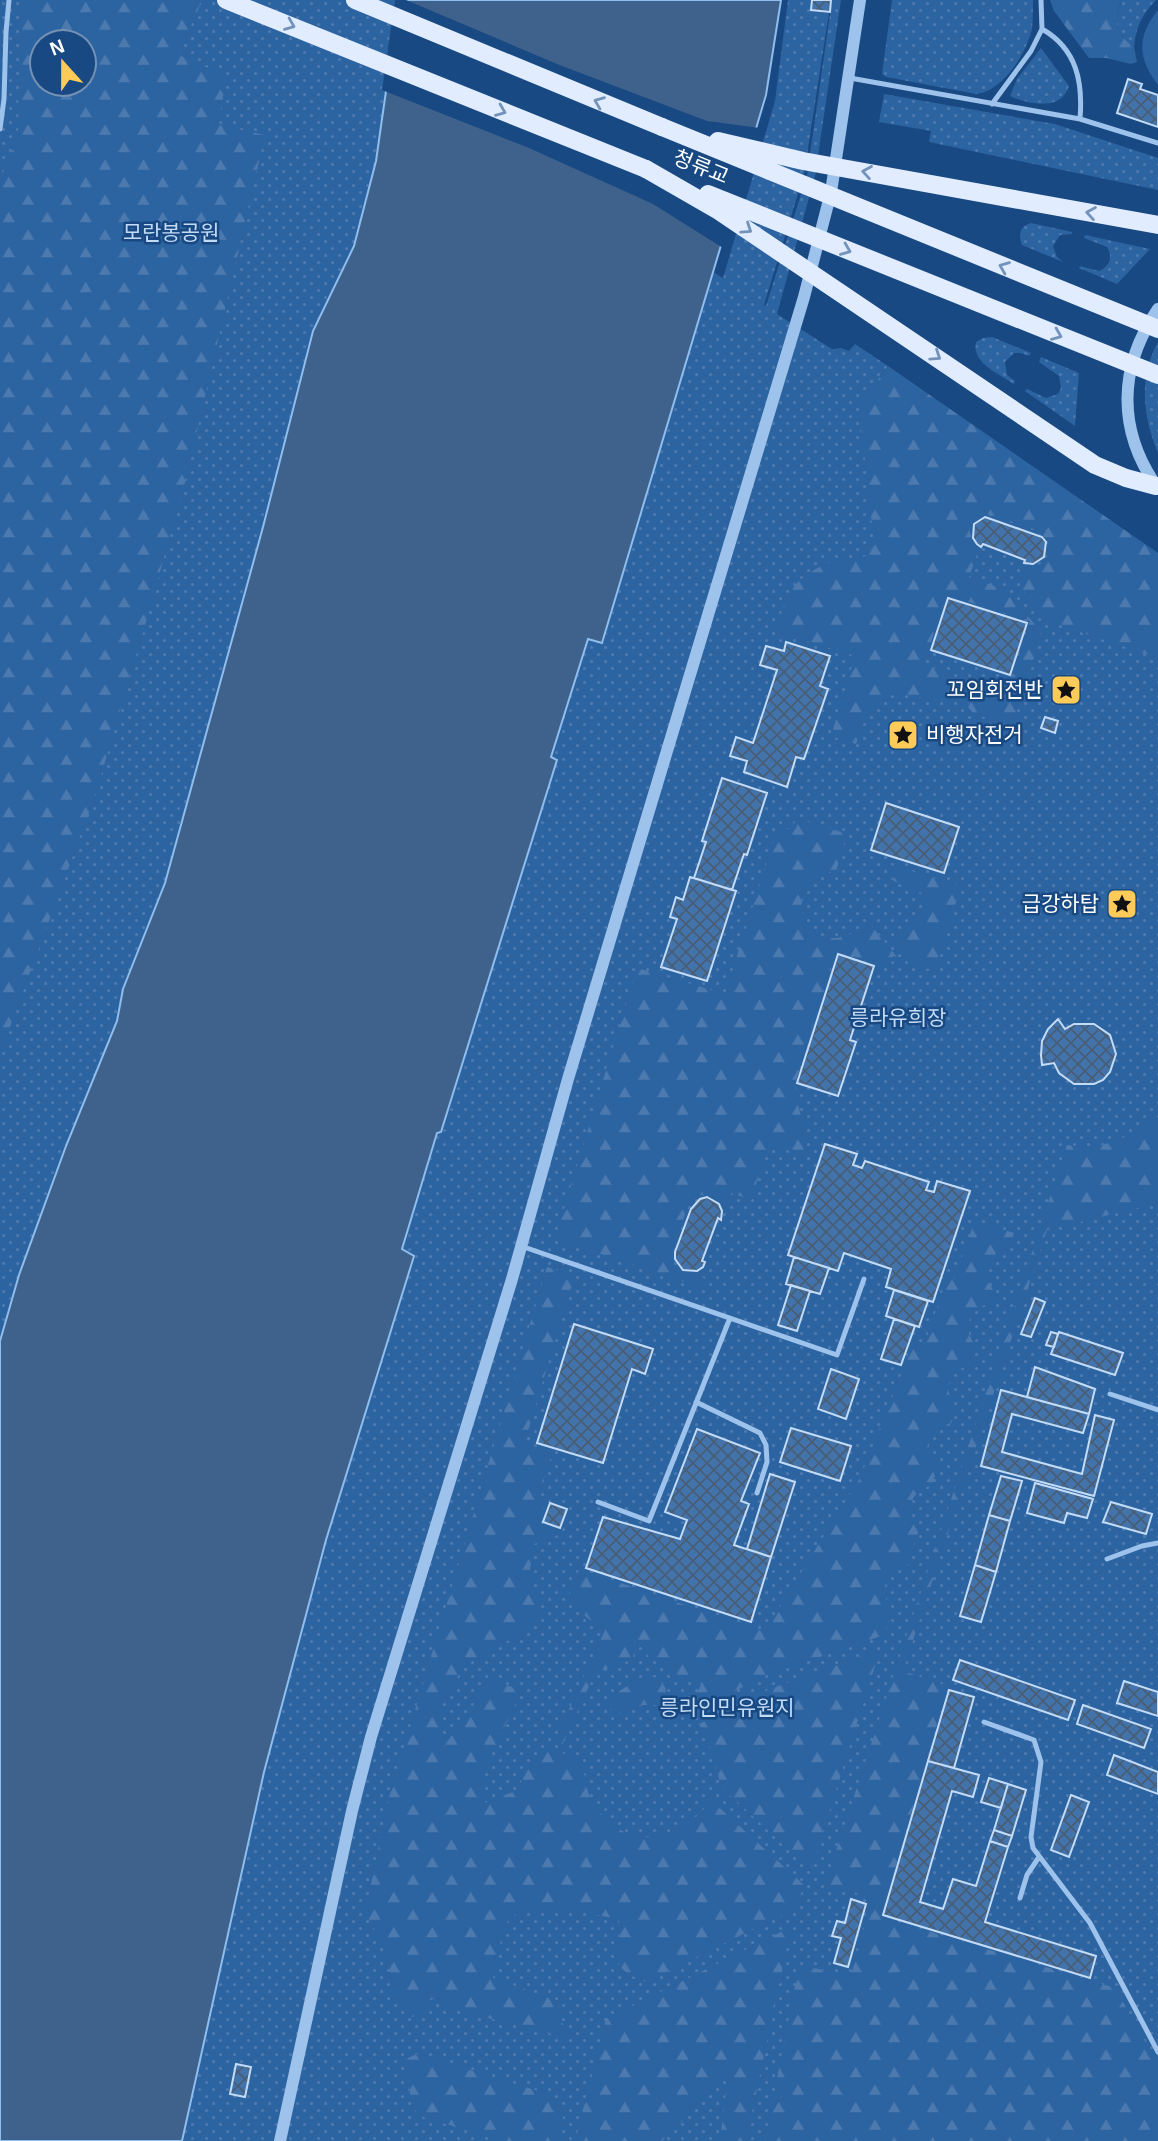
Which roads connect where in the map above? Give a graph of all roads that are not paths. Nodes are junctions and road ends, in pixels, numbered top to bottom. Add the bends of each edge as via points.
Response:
1 (9, 0) edge
2 (226, 0) edge
3 (355, 0) edge
4 (860, 0) edge
5 (1041, 0) edge
6 (1042, 29) junction
7 (850, 78) junction
8 (992, 104) junction
9 (1080, 119) junction
10 (662, 127) junction
11 (0, 129) edge
12 (1158, 143) edge
13 (646, 170) junction
14 (1158, 225) edge
15 (1158, 309) edge
16 (1158, 330) edge
17 (1158, 375) edge
18 (1157, 487) edge
19 (521, 1246) junction
20 (864, 1279) dead end
21 (730, 1318) junction
22 (1110, 1394) dead end
23 (696, 1402) junction
24 (1158, 1410) edge
25 (757, 1493) dead end
26 (598, 1502) dead end
27 (1158, 1543) edge
28 (1107, 1559) dead end
29 (984, 1722) dead end
30 (1039, 1857) junction
31 (1020, 1898) dead end
32 (1158, 2052) edge
33 (280, 2141) edge

1 - 11 lane
2 -> 13 main road, 청류교
10 -> 3 main road, 청류교
4 - 7 street
5 - 6 lane
6 - 8 lane
6 - 9 lane via 1063,44 1077,71 1082,92
7 - 8 lane
7 - 19 street via 831,192 803,297
8 - 9 lane
9 - 12 lane
14 -> 10 main road, bridge via 803,161
16 -> 10 main road, 청류교, bridge
13 -> 17 main road, 청류교, bridge
13 -> 18 main road, bridge via 719,211 1095,464
15 - 18 street, bridge via 1137,344 1127,407 1136,449
19 - 21 lane
19 - 33 street via 371,1737
20 - 21 lane via 837,1355
21 - 23 lane
22 - 24 lane
23 - 25 lane via 760,1433 767,1462
23 - 26 lane via 649,1521
27 - 28 lane
29 - 30 lane via 1034,1740 1038,1749 1041,1762 1031,1837
30 - 31 lane
30 - 32 lane via 1090,1923

